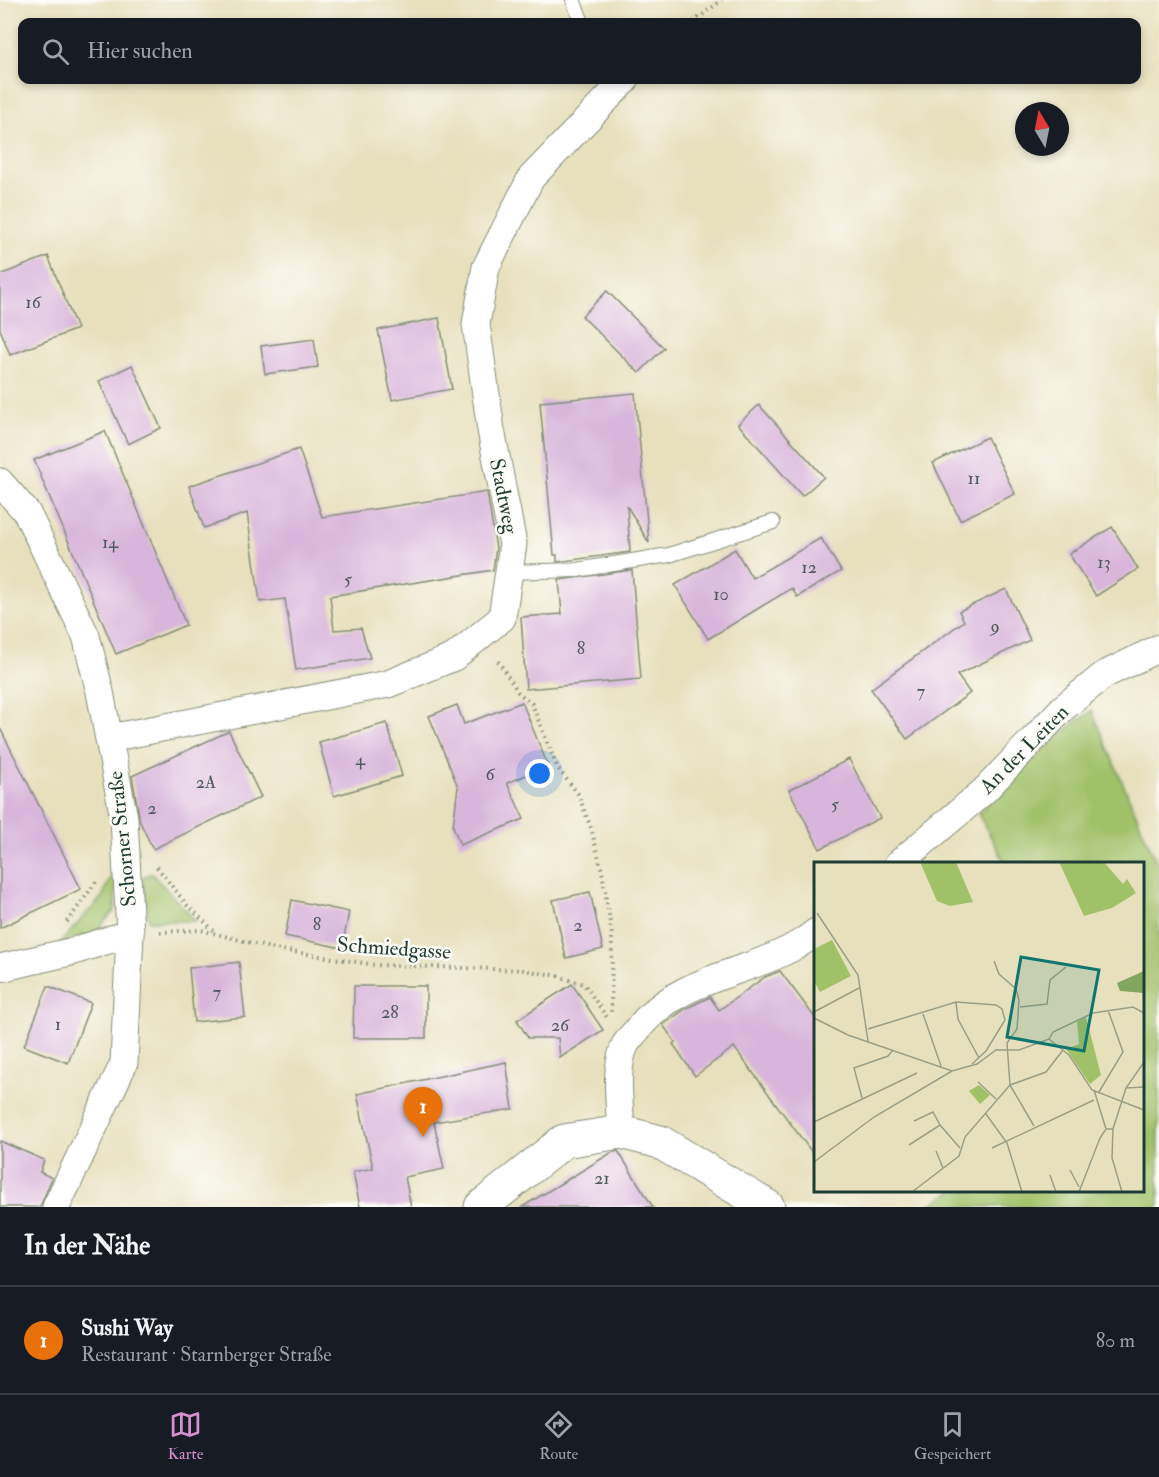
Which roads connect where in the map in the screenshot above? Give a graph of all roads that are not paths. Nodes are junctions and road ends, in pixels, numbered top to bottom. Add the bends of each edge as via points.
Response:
1 (573, 0) edge
2 (580, 18) edge
3 (619, 84) edge
4 (0, 482) edge
5 (773, 522) dead end
6 (509, 572) junction
7 (1159, 648) edge
8 (110, 738) junction
9 (900, 862) edge
10 (130, 933) junction
11 (814, 934) edge
12 (0, 968) edge
13 (621, 1132) junction
14 (56, 1207) edge
15 (481, 1207) edge
16 (768, 1207) edge

1 - 2 lane
3 - 6 street, Stadtweg via 531,178 486,267 476,324 513,544
4 - 8 street, Schorner Straße via 27,513 86,636
5 - 6 lane via 669,555 577,570
6 - 8 street, Stadtweg via 502,618 454,657 387,684
7 - 9 street, An der Leiten via 1104,675 1062,708 984,791
8 - 10 street, Schorner Straße via 123,818
10 - 12 street via 75,951
10 - 14 street, Schorner Straße via 124,1063
11 - 13 street via 796,948 710,978 652,1011 625,1045 620,1076
13 - 15 main road via 564,1141
13 - 16 main road via 660,1142

